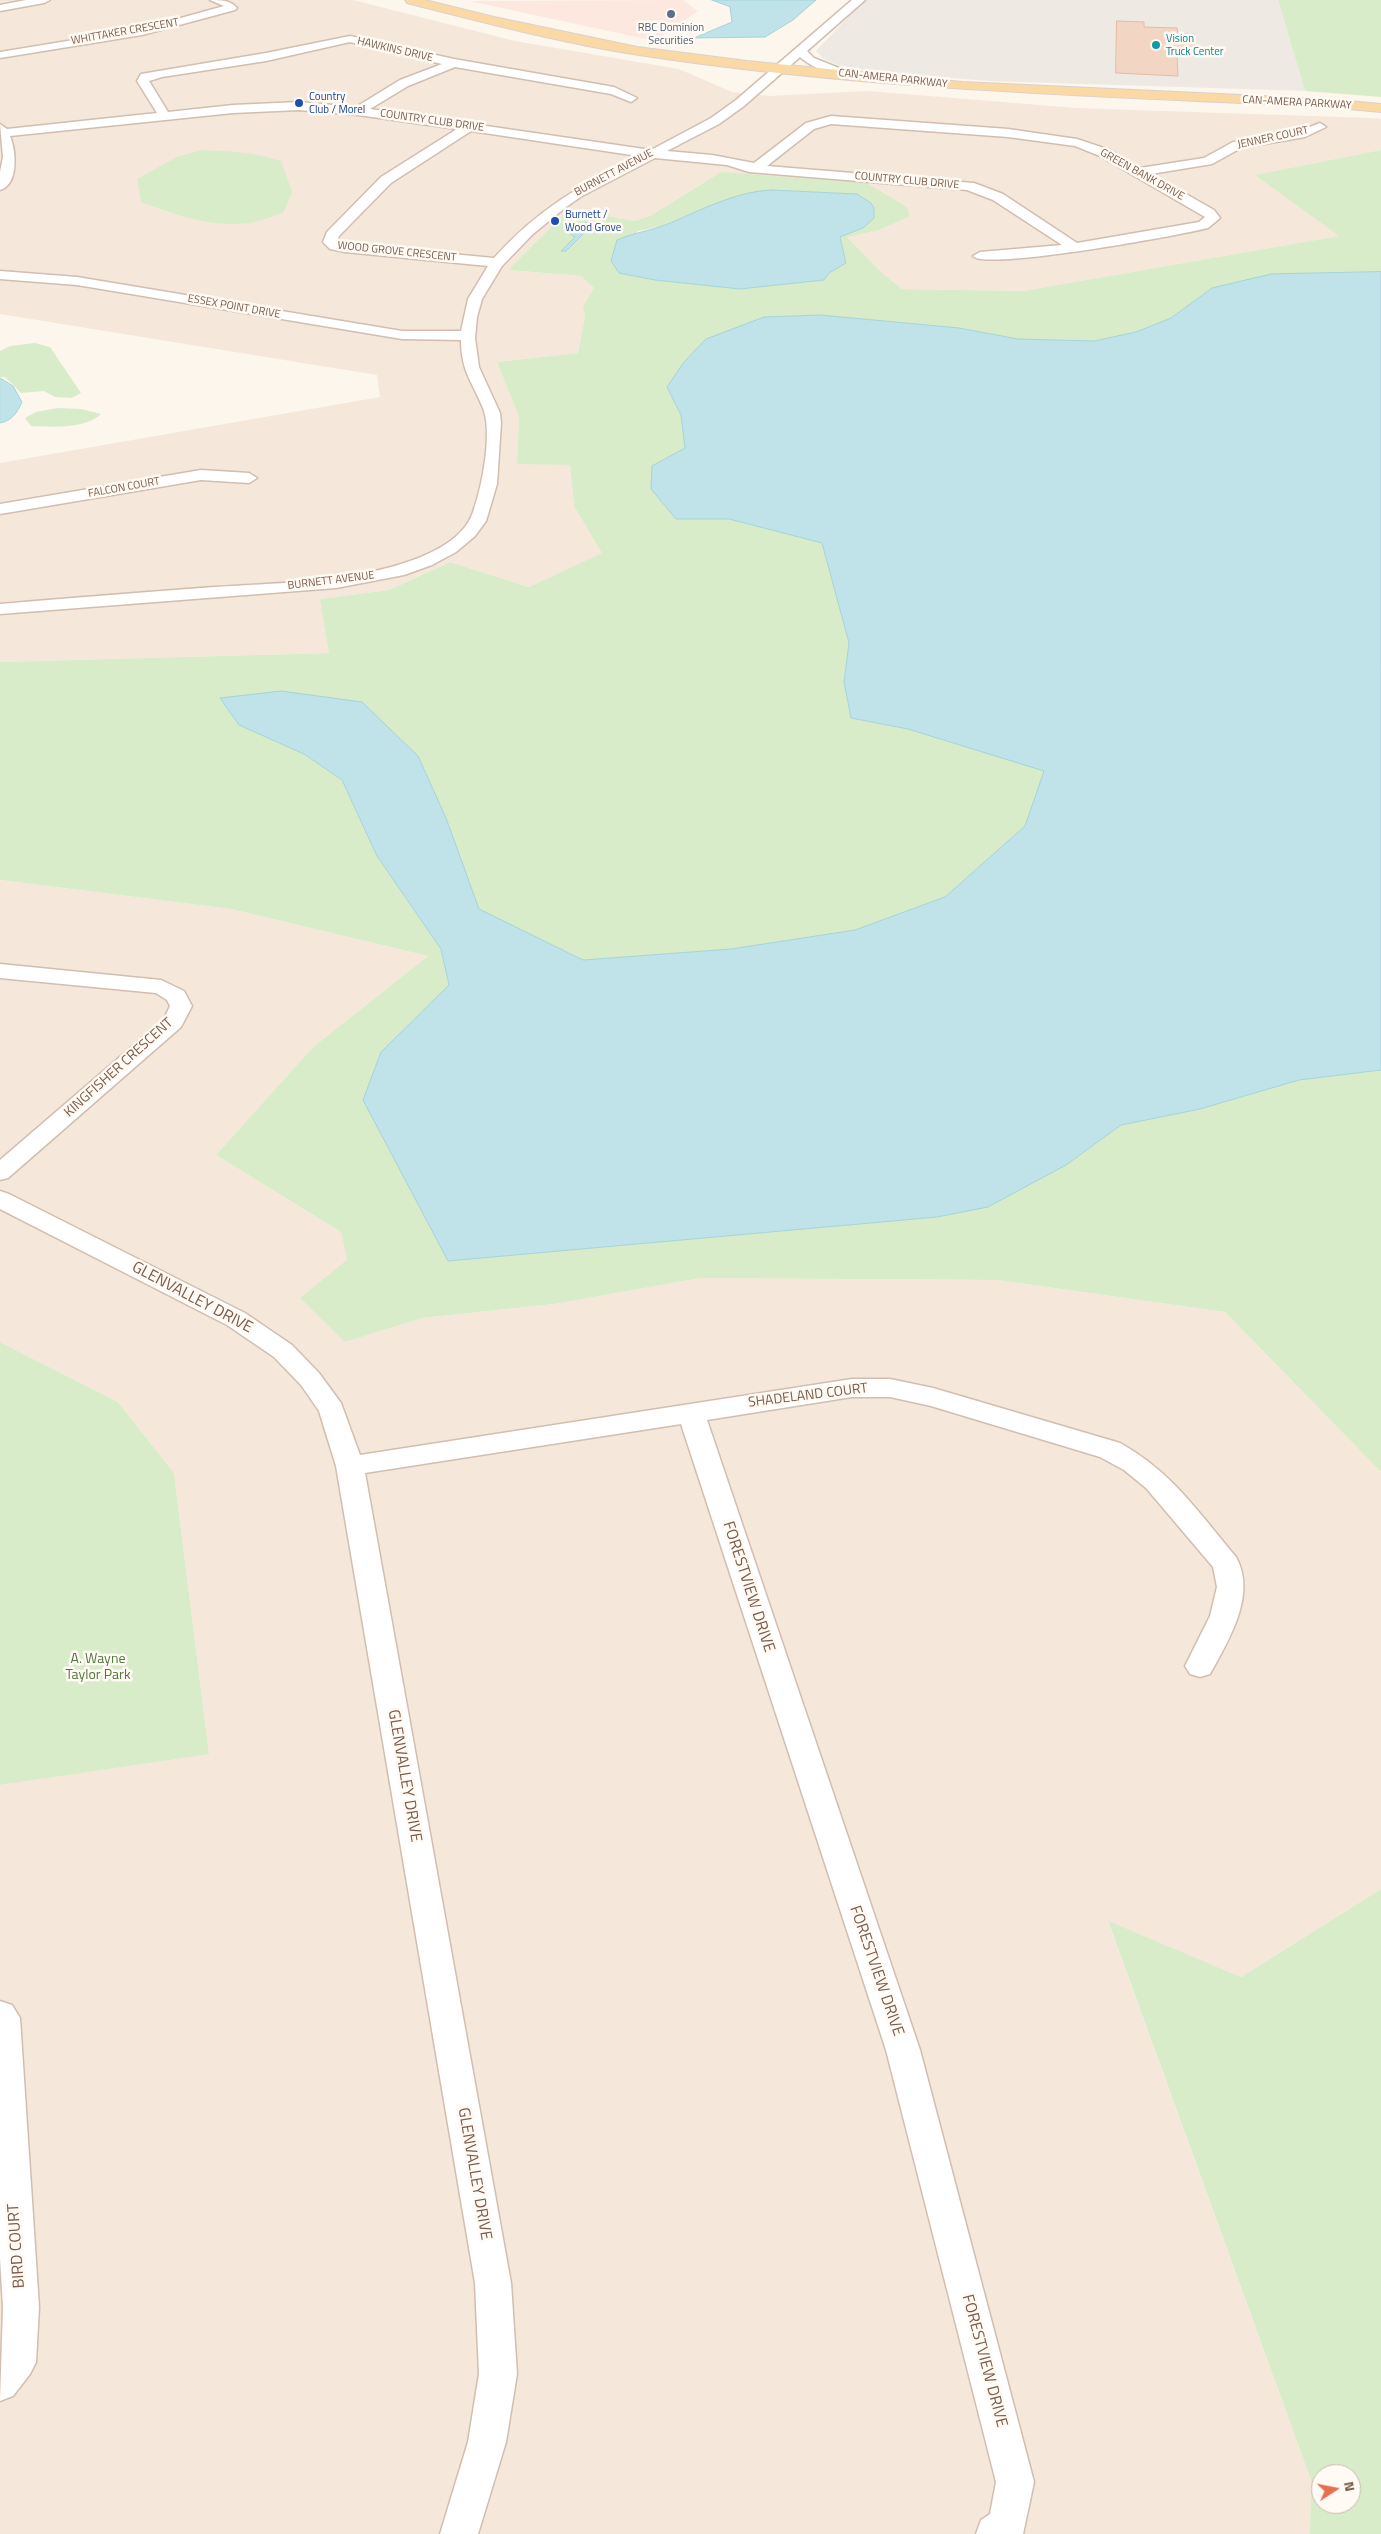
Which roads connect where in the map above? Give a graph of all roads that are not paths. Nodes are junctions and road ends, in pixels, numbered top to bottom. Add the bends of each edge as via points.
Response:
1 (44, 0) edge
2 (216, 0) edge
3 (411, 0) edge
4 (859, 0) edge
5 (0, 8) edge
6 (801, 51) junction
7 (0, 55) edge
8 (454, 63) junction
9 (780, 68) junction
10 (845, 75) junction
11 (631, 98) dead end
12 (1381, 108) edge
13 (358, 111) junction
14 (164, 116) junction
15 (469, 127) junction
16 (1320, 127) dead end
17 (1, 131) edge
18 (650, 154) junction
19 (756, 168) junction
20 (1140, 172) junction
21 (0, 186) edge
22 (1073, 246) junction
23 (980, 256) dead end
24 (498, 262) junction
25 (0, 276) edge
26 (468, 336) junction
27 (249, 478) dead end
28 (0, 509) edge
29 (0, 608) edge
30 (0, 971) edge
31 (0, 1173) edge
32 (0, 1199) edge
33 (691, 1412) junction
34 (350, 1466) junction
35 (1200, 1666) dead end
36 (0, 2015) edge
37 (0, 2383) edge
38 (459, 2534) edge
39 (994, 2534) edge

1 - 5 street
2 - 7 street, WHITTAKER CRESCENT via 231,8 142,32
3 - 9 main road, CAN-AMERA PARKWAY via 637,51
4 - 6 street, BURNETT AVENUE
6 - 9 street, BURNETT AVENUE
6 - 10 street via 810,60
8 - 11 street, HAWKINS DRIVE via 614,90
8 - 13 street via 404,83
8 - 14 street, HAWKINS DRIVE via 350,39 266,57 152,74 143,81
9 - 10 main road, CAN-AMERA PARKWAY
9 - 18 street, BURNETT AVENUE via 715,121
10 - 12 main road, CAN-AMERA PARKWAY via 962,86
13 - 14 street, COUNTRY CLUB DRIVE via 299,106
13 - 15 street, COUNTRY CLUB DRIVE
14 - 17 street, COUNTRY CLUB DRIVE
15 - 18 street, COUNTRY CLUB DRIVE
15 - 24 street, WOOD GROVE CRESCENT via 386,180 332,234 330,242 346,248
16 - 20 street, JENNER COURT via 1305,133 1237,145 1206,160
17 - 21 street via 11,160
18 - 19 street, COUNTRY CLUB DRIVE
18 - 24 street, BURNETT AVENUE via 561,204
19 - 20 street, GREEN BANK DRIVE via 810,126 844,120 1062,140 1091,147
19 - 22 street, COUNTRY CLUB DRIVE via 970,186 998,197
20 - 22 street, GREEN BANK DRIVE via 1213,218 1203,225
22 - 23 street, GREEN BANK DRIVE
24 - 26 street, BURNETT AVENUE via 474,301
25 - 26 street, ESSEX POINT DRIVE via 76,282 402,335
26 - 29 street, BURNETT AVENUE via 472,373 492,413 491,468 484,510 470,533 448,549 387,574 327,584
27 - 28 street, FALCON COURT via 201,475
30 - 31 street, KINGFISHER CRESCENT via 161,987 176,996 181,1006 173,1022
32 - 34 street, GLENVALLEY DRIVE via 236,1319 283,1351 310,1378 332,1409
33 - 34 street, SHADELAND COURT
33 - 35 street, SHADELAND COURT via 852,1388 890,1388 933,1397 1110,1450 1134,1463 1156,1481 1226,1564 1231,1587 1224,1616
33 - 39 street, FORESTVIEW DRIVE via 903,2050 1015,2482 1007,2525
34 - 38 street, GLENVALLEY DRIVE via 494,2282 498,2374 487,2442
36 - 37 street, BIRD COURT via 3,2018 21,2307 17,2362

